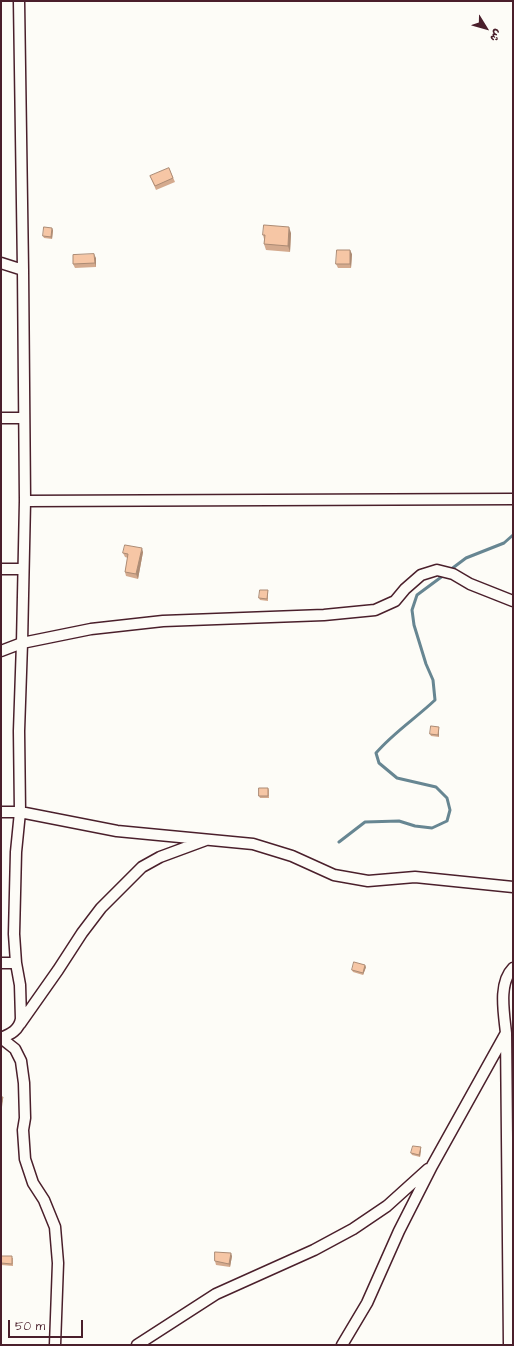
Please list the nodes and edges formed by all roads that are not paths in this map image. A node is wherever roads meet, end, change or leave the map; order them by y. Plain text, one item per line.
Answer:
1 (19, 1) edge
2 (1, 263) edge
3 (23, 270) junction
4 (1, 418) edge
5 (24, 418) junction
6 (513, 499) edge
7 (25, 501) junction
8 (1, 569) edge
9 (22, 569) junction
10 (513, 601) edge
11 (22, 643) junction
12 (1, 651) edge
13 (1, 812) edge
14 (20, 812) junction
15 (208, 840) junction
16 (513, 887) edge
17 (1, 963) edge
18 (16, 963) junction
19 (513, 968) edge
20 (20, 1024) junction
21 (506, 1034) junction
22 (1, 1038) edge
23 (432, 1166) junction
24 (55, 1345) edge
25 (137, 1345) edge
26 (342, 1345) edge
27 (509, 1345) edge

1 - 3 street
2 - 3 street
3 - 5 street
4 - 5 street
5 - 7 street
6 - 7 street
7 - 9 street
8 - 9 street
9 - 11 street
10 - 11 street
11 - 12 street
11 - 14 street
13 - 14 street
14 - 15 street
14 - 18 street
15 - 16 street
15 - 20 street
17 - 18 street
18 - 20 street
19 - 21 street
20 - 22 street
21 - 23 street
21 - 27 street
22 - 24 street
23 - 25 street
23 - 26 street

